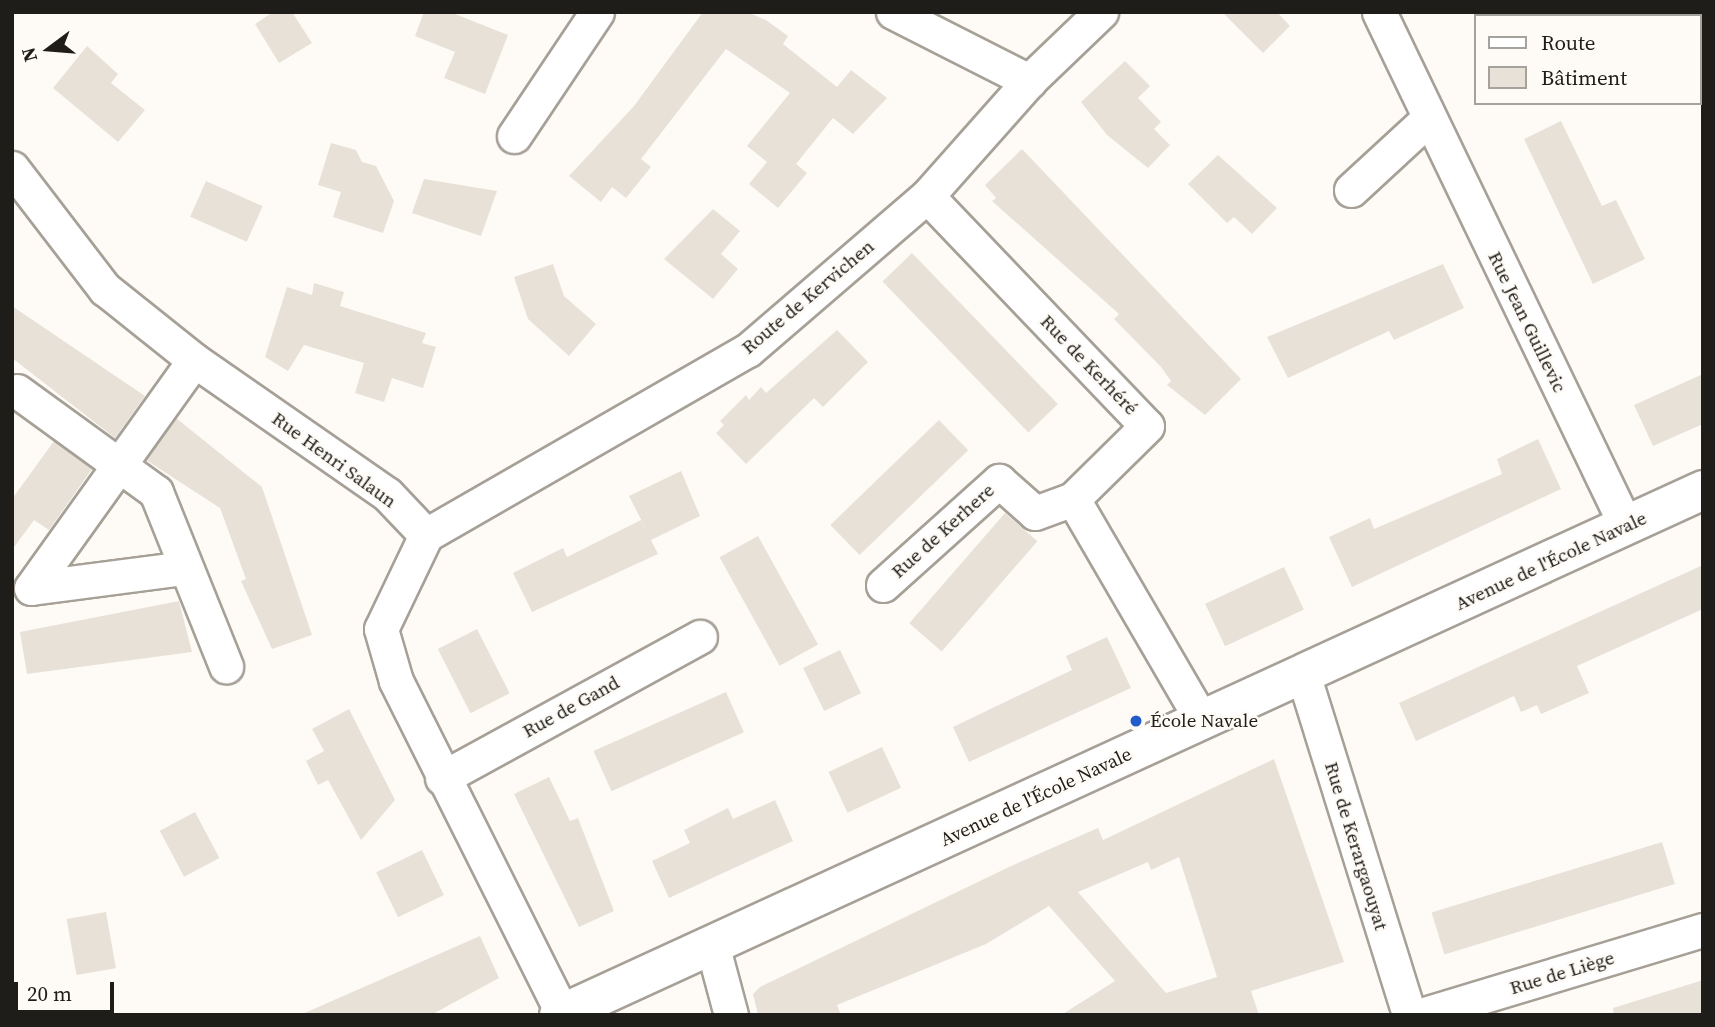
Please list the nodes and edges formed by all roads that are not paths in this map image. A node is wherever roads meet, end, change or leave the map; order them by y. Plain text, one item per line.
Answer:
1 (597, 12) edge
2 (893, 12) edge
3 (1101, 12) edge
4 (1379, 12) edge
5 (1029, 81) junction
6 (1429, 118) junction
7 (514, 136) dead end
8 (12, 167) edge
9 (1351, 190) dead end
10 (927, 196) junction
11 (194, 360) junction
12 (16, 391) dead end
13 (120, 469) junction
14 (1703, 490) edge
15 (1073, 499) junction
16 (1626, 526) junction
17 (426, 536) junction
18 (184, 568) junction
19 (883, 585) dead end
20 (700, 637) dead end
21 (226, 666) dead end
22 (1304, 677) junction
23 (1202, 721) junction
24 (442, 778) junction
25 (1703, 930) edge
26 (712, 944) junction
27 (560, 1014) edge
28 (731, 1015) edge
29 (1409, 1015) edge
30 (1421, 1015) edge

1 - 7 street
2 - 5 street
3 - 5 street, Route de Kervichen
4 - 6 street, Rue Jean Guillevic
5 - 10 street, Route de Kervichen
6 - 9 street
6 - 16 street, Rue Jean Guillevic
8 - 11 street, Rue Henri Salaun
10 - 15 street, Rue de Kerhéré
10 - 17 street, Route de Kervichen
11 - 13 street
11 - 17 street, Rue Henri Salaun
12 - 13 street
13 - 18 street
13 - 18 street
14 - 16 street, Avenue de l'École Navale
15 - 19 street, Rue de Kerhere
15 - 23 street
16 - 22 street, Avenue de l'École Navale
17 - 24 street
18 - 21 street
20 - 24 street, Rue de Gand
22 - 23 street, Avenue de l'École Navale
22 - 29 street, Rue de Kerargaouyat
23 - 26 street, Avenue de l'École Navale
24 - 27 street
25 - 30 street, Rue de Liège
26 - 27 street, Avenue de l'École Navale
26 - 28 street

